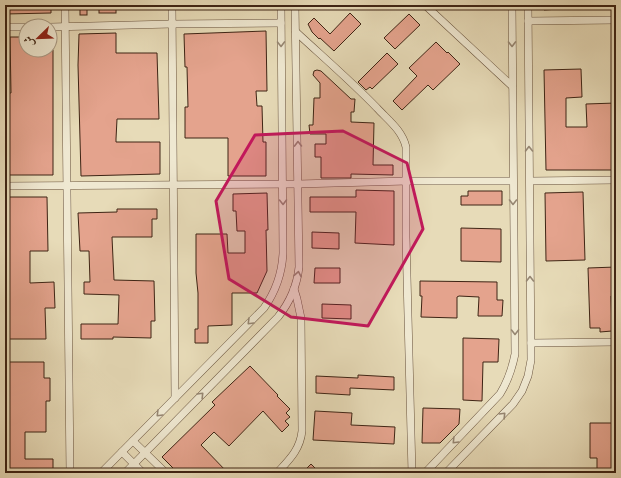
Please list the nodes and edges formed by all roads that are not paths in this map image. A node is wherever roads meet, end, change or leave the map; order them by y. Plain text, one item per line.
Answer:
1 (65, 5) edge
2 (172, 5) edge
3 (280, 5) edge
4 (295, 5) edge
5 (425, 5) edge
6 (512, 5) edge
7 (528, 5) edge
8 (616, 20) edge
9 (528, 21) junction
10 (281, 23) junction
11 (172, 24) junction
12 (5, 27) edge
13 (18, 27) edge
14 (58, 27) edge
15 (66, 27) junction
16 (296, 32) junction
17 (512, 86) junction
18 (616, 180) edge
19 (407, 181) junction
20 (530, 181) junction
21 (513, 182) junction
22 (282, 184) junction
23 (298, 184) junction
24 (174, 185) junction
25 (5, 186) edge
26 (67, 186) junction
27 (294, 289) junction
28 (616, 342) edge
29 (531, 343) junction
30 (175, 398) junction
31 (133, 441) junction
32 (122, 452) junction
33 (145, 452) junction
34 (134, 464) junction
35 (70, 473) edge
36 (101, 473) edge
37 (125, 473) edge
38 (143, 473) edge
39 (166, 473) edge
40 (277, 473) edge
41 (412, 473) edge
42 (425, 473) edge
43 (446, 473) edge

1 - 15 street
2 - 11 street
3 - 10 street
4 - 16 street
5 - 17 street
6 -> 17 street
7 - 9 street
8 - 9 street
20 -> 9 street
10 - 11 street
10 -> 22 street
11 - 15 street
11 - 24 street
12 - 13 street
14 - 15 street
15 - 26 street
16 - 19 street
23 -> 16 street
17 - 21 street
18 - 20 street
19 - 21 street
19 - 23 street
19 - 41 street
29 -> 20 street
21 -> 42 street
22 - 23 street
22 - 24 street
22 -> 30 street
27 -> 23 street
24 - 26 street
24 - 30 street
25 - 26 street
26 - 35 street
33 -> 27 street
27 - 40 street
28 - 29 street
43 -> 29 street
30 -> 31 street
31 - 32 street
31 - 33 street
32 - 34 street
32 - 36 street
33 - 34 street
33 - 39 street
34 - 37 street
34 - 38 street

